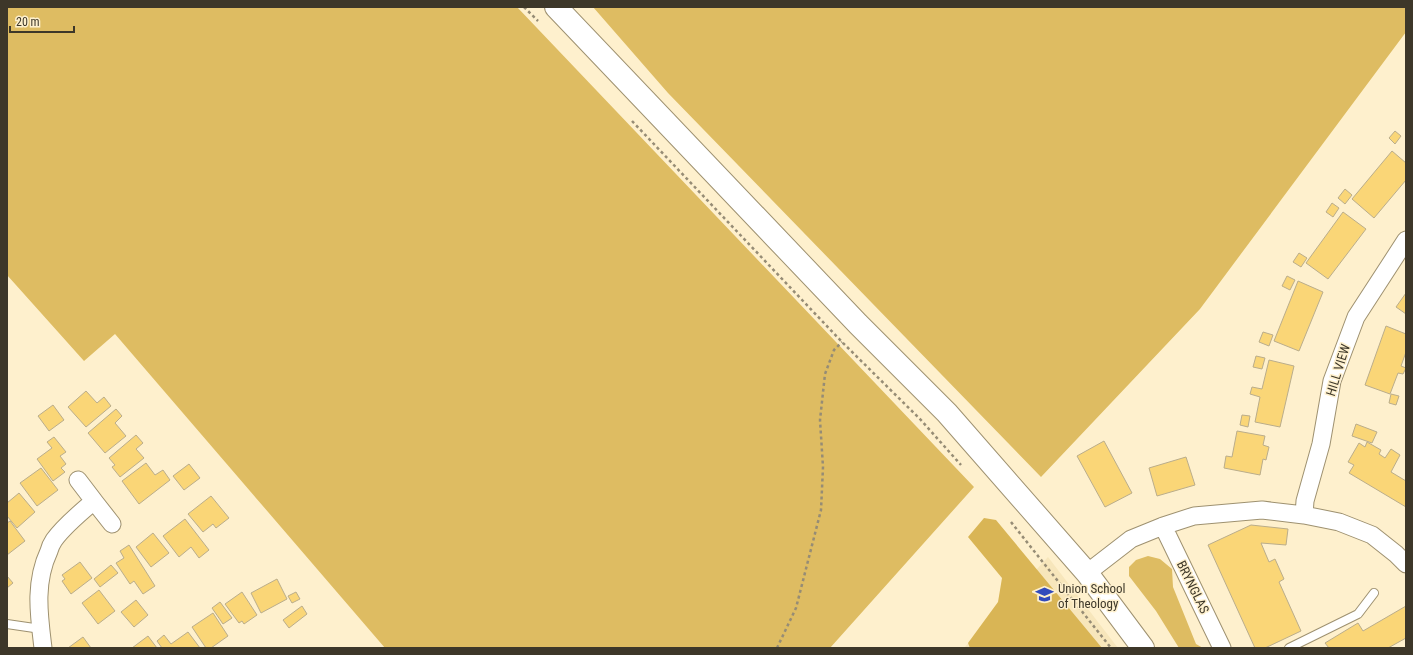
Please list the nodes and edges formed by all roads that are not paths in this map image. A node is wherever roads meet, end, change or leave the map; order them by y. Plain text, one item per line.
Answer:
1 (556, 7) edge
2 (1406, 240) edge
3 (78, 480) dead end
4 (94, 501) junction
5 (1304, 514) junction
6 (112, 524) dead end
7 (1164, 526) junction
8 (1406, 564) edge
9 (1087, 573) junction
10 (1374, 593) dead end
11 (7, 624) edge
12 (41, 629) junction
13 (43, 648) edge
14 (1143, 648) edge
15 (1222, 648) edge
16 (1289, 648) edge

1 - 9 main road
2 - 5 street, HILL VIEW
3 - 4 street
4 - 6 street
4 - 12 street
5 - 7 street
5 - 8 street
7 - 9 street
7 - 15 street, BRYNGLAS
9 - 14 main road
10 - 16 lane
11 - 12 lane
12 - 13 street

